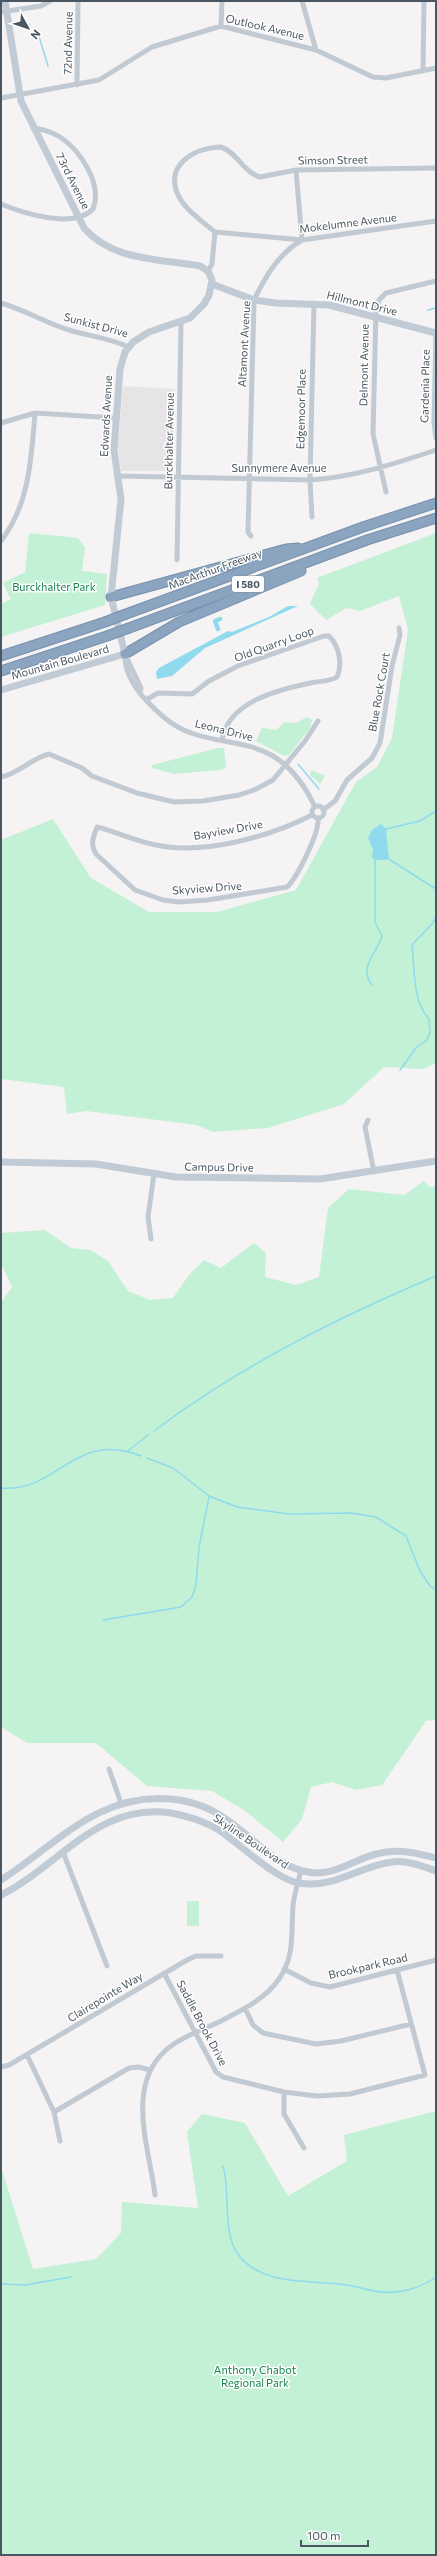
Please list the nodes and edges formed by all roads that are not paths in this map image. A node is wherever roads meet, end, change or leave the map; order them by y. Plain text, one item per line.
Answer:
1 (5, 1) edge
2 (50, 1) edge
3 (78, 1) edge
4 (222, 1) edge
5 (302, 1) edge
6 (424, 1) edge
7 (4, 12) edge
8 (221, 26) junction
9 (316, 50) junction
10 (436, 68) edge
11 (423, 70) junction
12 (77, 86) junction
13 (19, 95) junction
14 (1, 98) edge
15 (33, 128) junction
16 (436, 168) edge
17 (296, 170) junction
18 (1, 204) edge
19 (80, 219) junction
20 (436, 221) edge
21 (214, 232) junction
22 (302, 240) junction
23 (208, 271) junction
24 (436, 281) edge
25 (212, 284) junction
26 (254, 300) junction
27 (314, 303) junction
28 (1, 304) edge
29 (374, 318) junction
30 (181, 322) junction
31 (436, 333) edge
32 (128, 347) junction
33 (35, 413) junction
34 (116, 418) junction
35 (1, 423) edge
36 (436, 438) edge
37 (436, 450) edge
38 (380, 468) junction
39 (119, 476) junction
40 (178, 477) junction
41 (250, 478) junction
42 (310, 480) junction
43 (386, 492) dead end
44 (436, 498) edge
45 (436, 503) edge
46 (393, 516) junction
47 (312, 517) dead end
48 (436, 518) edge
49 (251, 536) dead end
50 (367, 540) junction
51 (1, 541) edge
52 (307, 548) junction
53 (177, 560) dead end
54 (111, 597) junction
55 (399, 628) dead end
56 (125, 654) junction
57 (1, 656) edge
58 (1, 671) edge
59 (1, 690) edge
60 (146, 700) junction
61 (318, 720) dead end
62 (222, 740) junction
63 (286, 765) junction
64 (1, 777) edge
65 (315, 807) junction
66 (323, 810) junction
67 (312, 815) junction
68 (318, 818) junction
69 (97, 827) joint
70 (368, 1120) dead end
71 (436, 1161) edge
72 (1, 1162) edge
73 (374, 1172) junction
74 (154, 1174) junction
75 (151, 1239) dead end
76 (109, 1768) dead end
77 (121, 1803) junction
78 (63, 1852) junction
79 (436, 1858) edge
80 (1, 1871) edge
81 (301, 1871) junction
82 (436, 1871) edge
83 (3, 1879) edge
84 (298, 1883) junction
85 (1, 1894) edge
86 (221, 1956) dead end
87 (436, 1960) edge
88 (107, 1966) dead end
89 (284, 1970) junction
90 (397, 1970) junction
91 (164, 1973) junction
92 (245, 2008) junction
93 (411, 2024) junction
94 (196, 2034) junction
95 (27, 2054) junction
96 (1, 2067) edge
97 (150, 2070) junction
98 (284, 2092) junction
99 (54, 2112) junction
100 (60, 2141) dead end
101 (304, 2148) dead end
102 (155, 2195) dead end

1 - 7 main road, 73rd Avenue
2 - 7 street
3 - 12 street, 72nd Avenue
4 - 8 street
5 - 9 street
6 - 11 street
7 - 13 main road, 73rd Avenue
8 - 9 street, Outlook Avenue
8 - 12 street, Outlook Avenue
9 - 11 street, Outlook Avenue
10 - 11 street, Outlook Avenue
12 - 13 street, Outlook Avenue
13 - 14 street, Outlook Avenue
13 - 15 main road, 73rd Avenue
15 - 19 main road, 73rd Avenue
15 - 19 street
16 - 17 street, Simson Street
17 - 21 street, Simson Street
17 - 22 street
18 - 19 street
19 - 23 main road, 73rd Avenue
20 - 22 street, Mokelumne Avenue
21 - 22 street, Mokelumne Avenue
21 - 23 street
22 - 26 street, Altamont Avenue
23 - 25 main road
24 - 29 street, Delmont Avenue
25 - 26 main road, Hillmont Drive
25 - 30 main road, Sunkist Drive
26 - 27 main road, Hillmont Drive
26 - 41 street, Altamont Avenue
27 - 29 main road, Hillmont Drive
27 - 42 street, Edgemoor Place
28 - 32 street, Sunkist Drive
29 - 31 main road, Hillmont Drive
29 - 38 street, Delmont Avenue
30 - 32 main road, Sunkist Drive
30 - 40 street, Burckhalter Avenue
31 - 36 street, Gardenia Place
32 - 34 main road, Edwards Avenue
33 - 34 street
33 - 35 street
33 - 51 street
34 - 39 main road, Edwards Avenue
37 - 38 street, Sunnymere Avenue
38 - 42 street, Sunnymere Avenue
38 - 43 street, Delmont Avenue
39 - 40 street, Sunnymere Avenue
39 - 54 main road, Edwards Avenue
40 - 41 street, Sunnymere Avenue
40 - 53 street, Burckhalter Avenue
41 - 42 street, Sunnymere Avenue
41 - 49 street, Altamont Avenue
42 - 47 street, Edgemoor Place
44 - 46 highway
45 - 46 highway, MacArthur Freeway / I 580
46 - 52 highway, MacArthur Freeway / I 580
48 - 50 highway, I 580
50 - 56 highway
50 - 58 highway, I 580, bridge
52 - 54 highway
52 - 57 highway, MacArthur Freeway / I 580, bridge
54 - 56 main road, Edwards Avenue
55 - 66 street, Blue Rock Court
56 - 59 main road, Mountain Boulevard
56 - 60 street, Leona Drive
60 - 62 street, Leona Drive
60 - 62 street, Old Quarry Loop
61 - 63 street
62 - 63 street, Leona Drive
63 - 64 street
63 - 65 street, Leona Drive
65 - 66 street
65 - 67 street
66 - 68 street
67 - 68 street
67 - 69 street, Bayview Drive
68 - 69 street, Skyview Drive
70 - 73 street
71 - 73 main road, Campus Drive
72 - 74 main road, Campus Drive
73 - 74 main road, Campus Drive
74 - 75 street
76 - 77 street
77 - 81 main road, Skyline Boulevard
77 - 83 main road, Skyline Boulevard
78 - 84 main road, Skyline Boulevard
78 - 85 main road, Skyline Boulevard
78 - 88 street
79 - 81 main road, Skyline Boulevard
80 - 83 street
81 - 84 street
82 - 84 main road, Skyline Boulevard
84 - 89 street
86 - 91 street, Clairepointe Way
87 - 90 street, Brookpark Road
89 - 90 street, Brookpark Road
89 - 92 street
90 - 93 street, Saddle Brook Drive
91 - 94 street, Saddle Brook Drive
91 - 95 street, Clairepointe Way
92 - 93 street
92 - 94 street
93 - 98 street, Saddle Brook Drive
94 - 97 street
94 - 98 street, Saddle Brook Drive
95 - 96 street, Clairepointe Way
95 - 99 street
97 - 99 street
97 - 102 street
98 - 101 street
99 - 100 street

